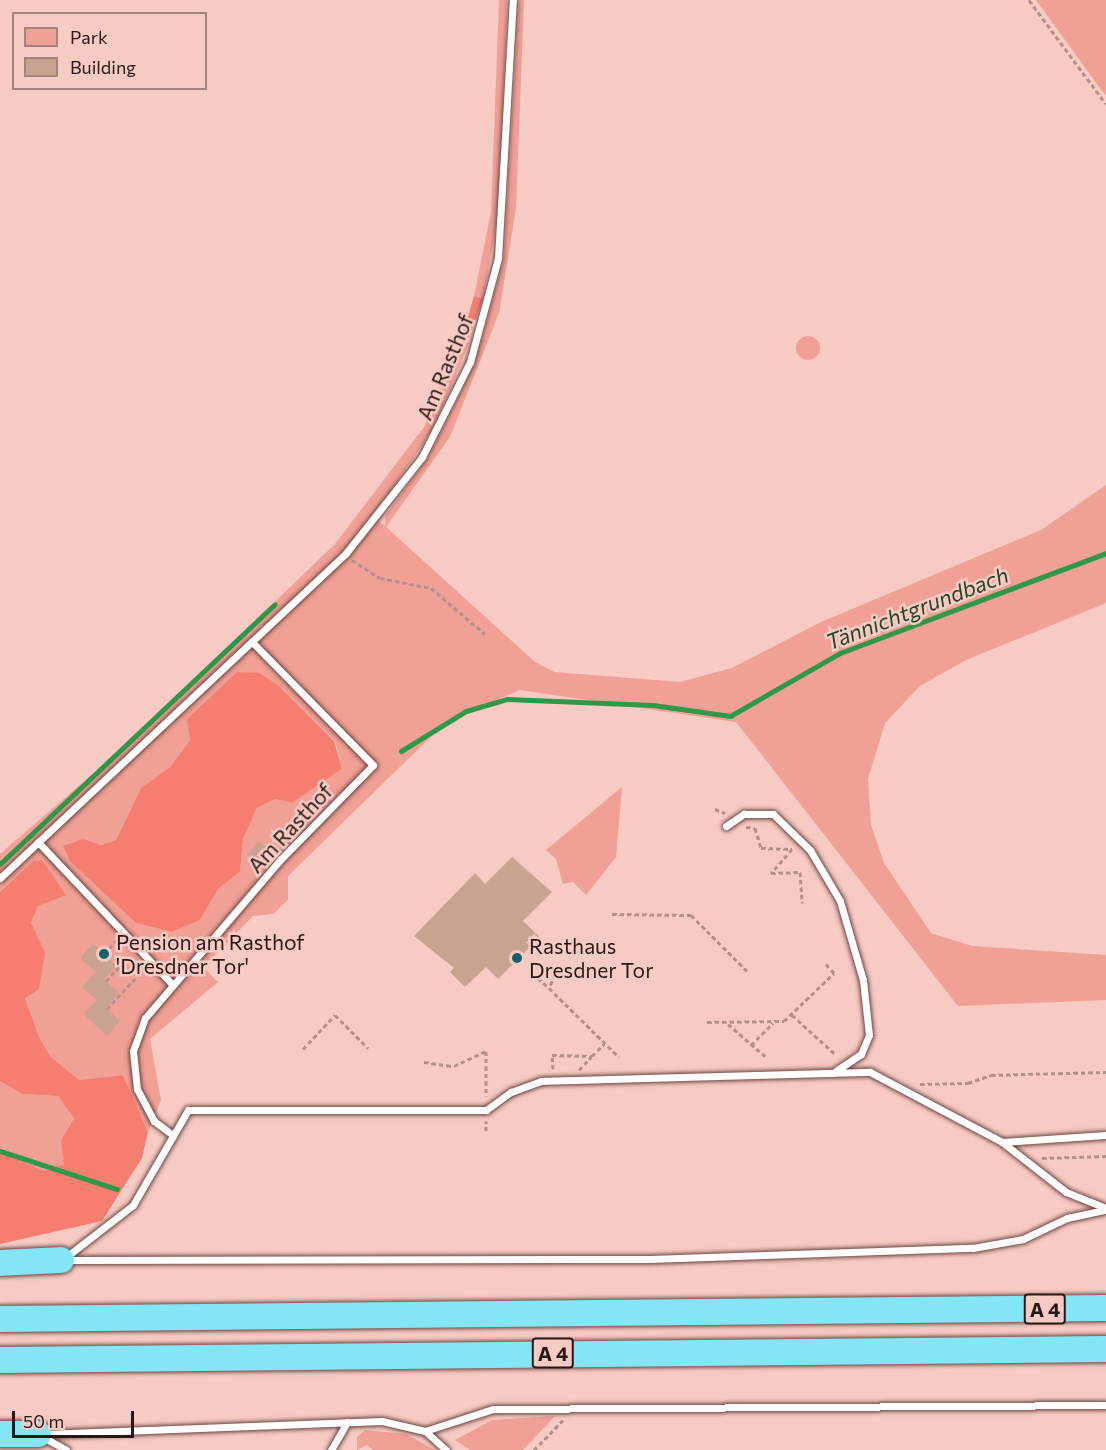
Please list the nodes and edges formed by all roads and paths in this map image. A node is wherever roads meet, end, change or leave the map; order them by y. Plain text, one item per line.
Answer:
1 (513, 0) edge
2 (1029, 0) edge
3 (1106, 104) edge
4 (346, 553) junction
5 (486, 634) dead end
6 (252, 642) junction
7 (715, 809) dead end
8 (726, 826) junction
9 (39, 842) junction
10 (0, 878) edge
11 (802, 903) dead end
12 (612, 914) dead end
13 (116, 941) dead end
14 (104, 954) dead end
15 (129, 956) dead end
16 (826, 964) dead end
17 (558, 967) dead end
18 (142, 971) dead end
19 (749, 972) dead end
20 (532, 973) dead end
21 (106, 981) dead end
22 (172, 984) junction
23 (549, 988) junction
24 (107, 1009) dead end
25 (792, 1015) junction
26 (707, 1022) dead end
27 (727, 1023) junction
28 (773, 1023) junction
29 (604, 1044) junction
30 (751, 1045) junction
31 (368, 1048) dead end
32 (303, 1049) dead end
33 (835, 1054) dead end
34 (592, 1056) junction
35 (765, 1056) dead end
36 (619, 1057) dead end
37 (424, 1062) dead end
38 (553, 1071) dead end
39 (578, 1071) dead end
40 (834, 1072) junction
41 (1106, 1072) edge
42 (912, 1080) dead end
43 (486, 1110) junction
44 (486, 1131) dead end
45 (170, 1133) junction
46 (1106, 1135) edge
47 (1002, 1142) junction
48 (1106, 1156) edge
49 (1028, 1158) junction
50 (1106, 1209) edge
51 (61, 1260) junction
52 (0, 1263) edge
53 (1106, 1308) edge
54 (0, 1319) edge
55 (1106, 1349) edge
56 (0, 1360) edge
57 (1106, 1405) edge
58 (576, 1408) junction
59 (347, 1422) junction
60 (425, 1431) junction
61 (0, 1434) edge
62 (38, 1434) junction
63 (66, 1450) edge
64 (331, 1450) edge
65 (446, 1450) edge
66 (534, 1450) edge

1 - 4 lane, Am Rasthof
2 - 3 path
4 - 5 path
4 - 6 lane, Am Rasthof
6 - 9 lane, Am Rasthof
6 - 22 lane, Am Rasthof
7 - 8 path
8 - 11 path
8 - 40 lane
9 - 10 lane, Am Rasthof
9 - 22 lane
12 - 19 path
13 - 14 path
15 - 21 path
16 - 25 path
17 - 23 path
18 - 24 path
20 - 23 path
22 - 45 lane
23 - 29 path
25 - 28 path
25 - 33 path
26 - 27 path
27 - 28 path
27 - 30 path
28 - 30 path
29 - 34 path
29 - 36 path
30 - 35 path
31 - 32 path
34 - 38 path
34 - 39 path
37 - 43 path
40 - 43 lane
40 - 47 lane
41 - 42 path
43 - 44 path
43 - 45 lane
45 - 51 lane
46 - 47 lane
47 - 49 lane
48 - 49 path
49 - 50 lane
50 - 51 lane
51 - 52 highway
53 - 54 highway, A 4
55 - 56 highway, A 4
57 - 58 lane
58 - 60 lane
58 - 66 path
59 - 60 lane
59 - 62 lane
59 - 64 lane
60 - 65 lane
61 - 62 highway
62 - 63 lane

